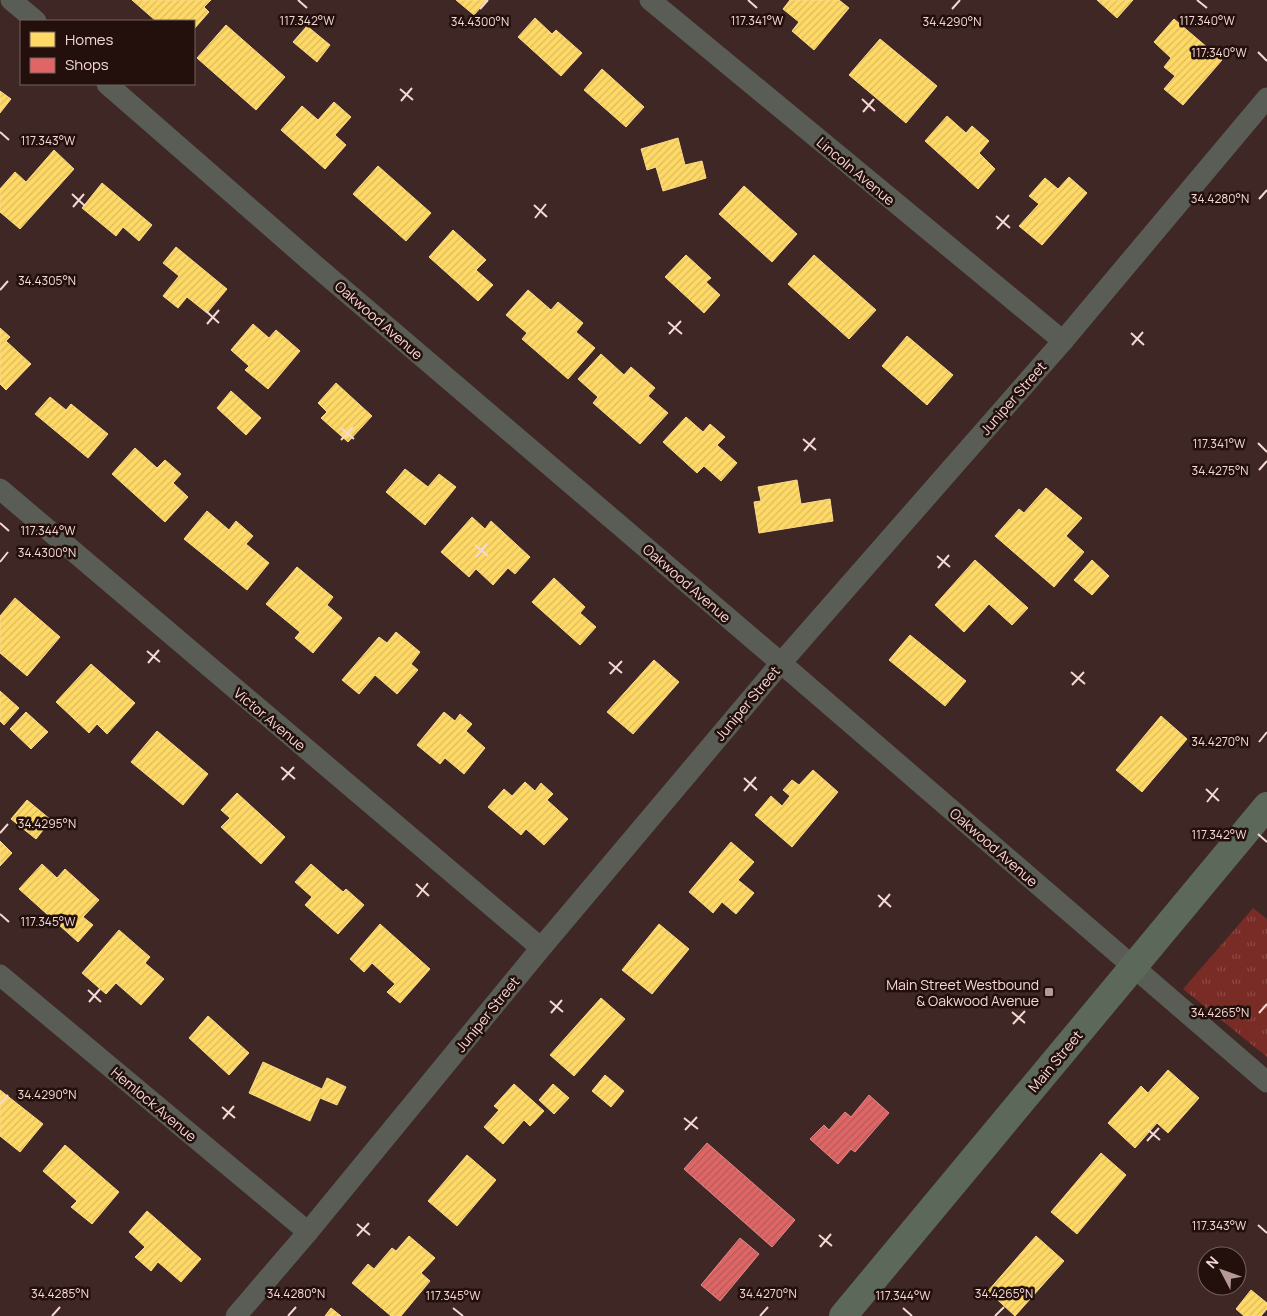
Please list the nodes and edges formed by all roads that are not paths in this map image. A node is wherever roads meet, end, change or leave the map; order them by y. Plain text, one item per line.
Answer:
1 (12, 0) edge
2 (650, 0) edge
3 (35, 20) edge
4 (108, 85) edge
5 (1267, 98) edge
6 (1063, 341) junction
7 (0, 489) edge
8 (781, 663) junction
9 (1267, 806) edge
10 (540, 948) junction
11 (1133, 968) junction
12 (0, 975) edge
13 (1267, 1082) edge
14 (308, 1232) junction
15 (236, 1316) edge
16 (843, 1316) edge

1 - 3 street
2 - 6 street, Lincoln Avenue
4 - 8 street, Oakwood Avenue
5 - 6 street, Juniper Street
6 - 8 street, Juniper Street
7 - 10 street, Victor Avenue
8 - 10 street, Juniper Street
8 - 11 street, Oakwood Avenue
9 - 11 main road, Main Street
10 - 14 street, Juniper Street
11 - 13 street, Oakwood Avenue
11 - 16 main road, Main Street
12 - 14 street, Hemlock Avenue
14 - 15 street, Juniper Street

